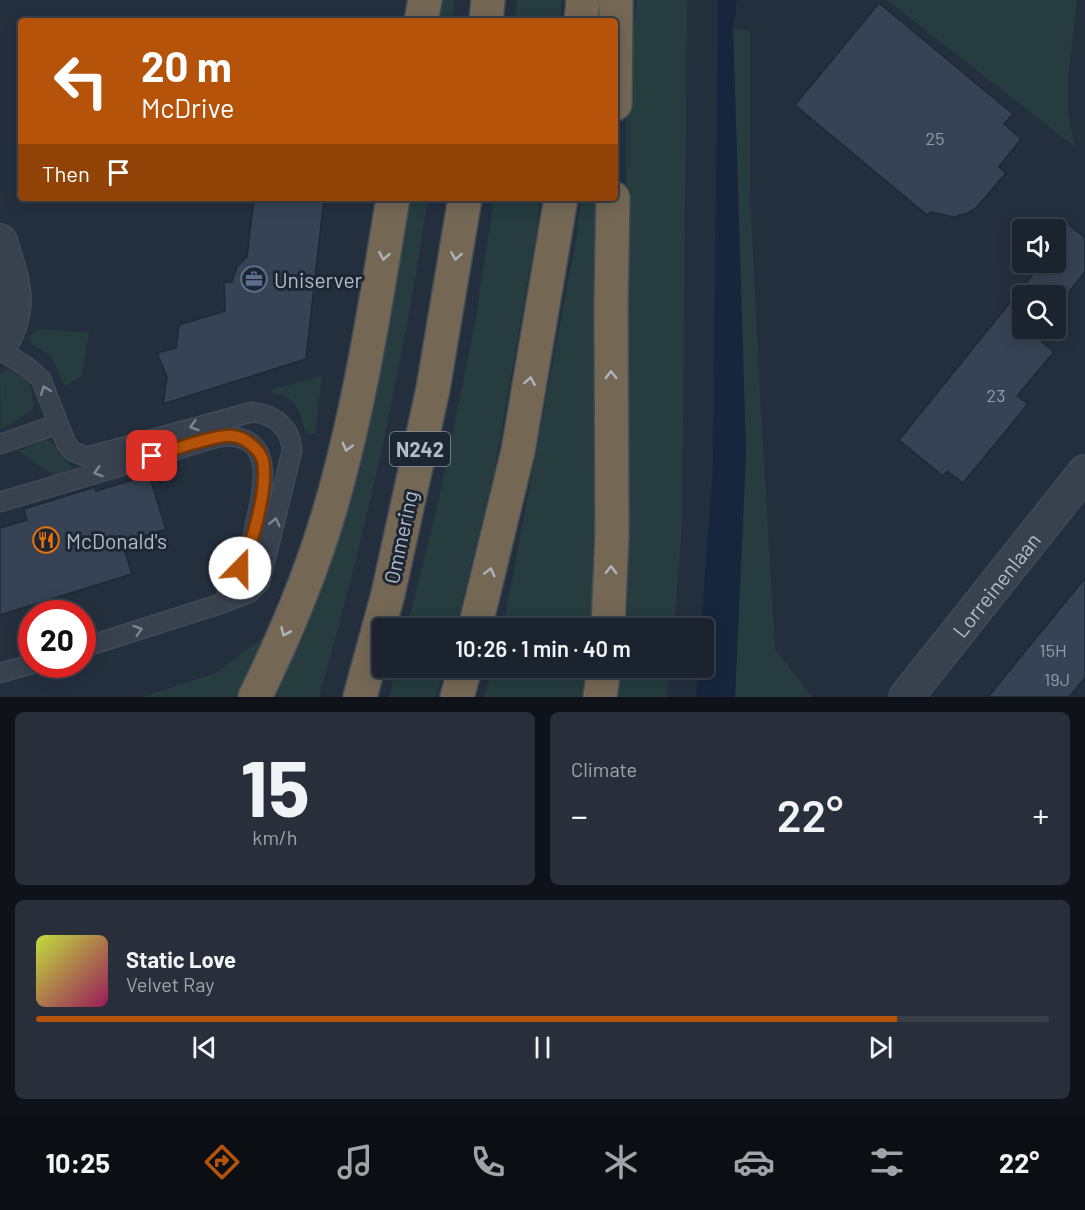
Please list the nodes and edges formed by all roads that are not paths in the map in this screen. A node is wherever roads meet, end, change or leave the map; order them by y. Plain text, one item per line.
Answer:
1 (425, 0) edge
2 (488, 0) edge
3 (583, 0) edge
4 (616, 0) edge
5 (422, 18) edge
6 (486, 18) edge
7 (581, 18) edge
8 (616, 18) edge
9 (392, 201) edge
10 (465, 201) edge
11 (560, 201) edge
12 (613, 201) edge
13 (0, 241) edge
14 (0, 344) edge
15 (0, 350) edge
16 (58, 423) junction
17 (0, 444) edge
18 (1085, 472) edge
19 (0, 502) edge
20 (223, 603) junction
21 (477, 618) edge
22 (608, 618) edge
23 (96, 644) edge
24 (18, 668) edge
25 (0, 673) edge
26 (463, 678) edge
27 (603, 678) edge
28 (255, 697) edge
29 (360, 697) edge
30 (458, 697) edge
31 (600, 697) edge
32 (906, 697) edge

1 - 5 highway
2 - 6 highway
3 - 7 highway
4 - 8 highway
9 -> 28 highway
10 -> 29 highway, Ommering / N242
21 -> 11 highway
22 -> 12 highway
13 - 14 street
16 -> 15 lane
16 - 17 lane
20 -> 16 lane
18 - 32 street, Lorreinenlaan
20 -> 19 lane
23 -> 20 lane
24 - 25 lane
26 - 30 highway
27 - 31 highway

